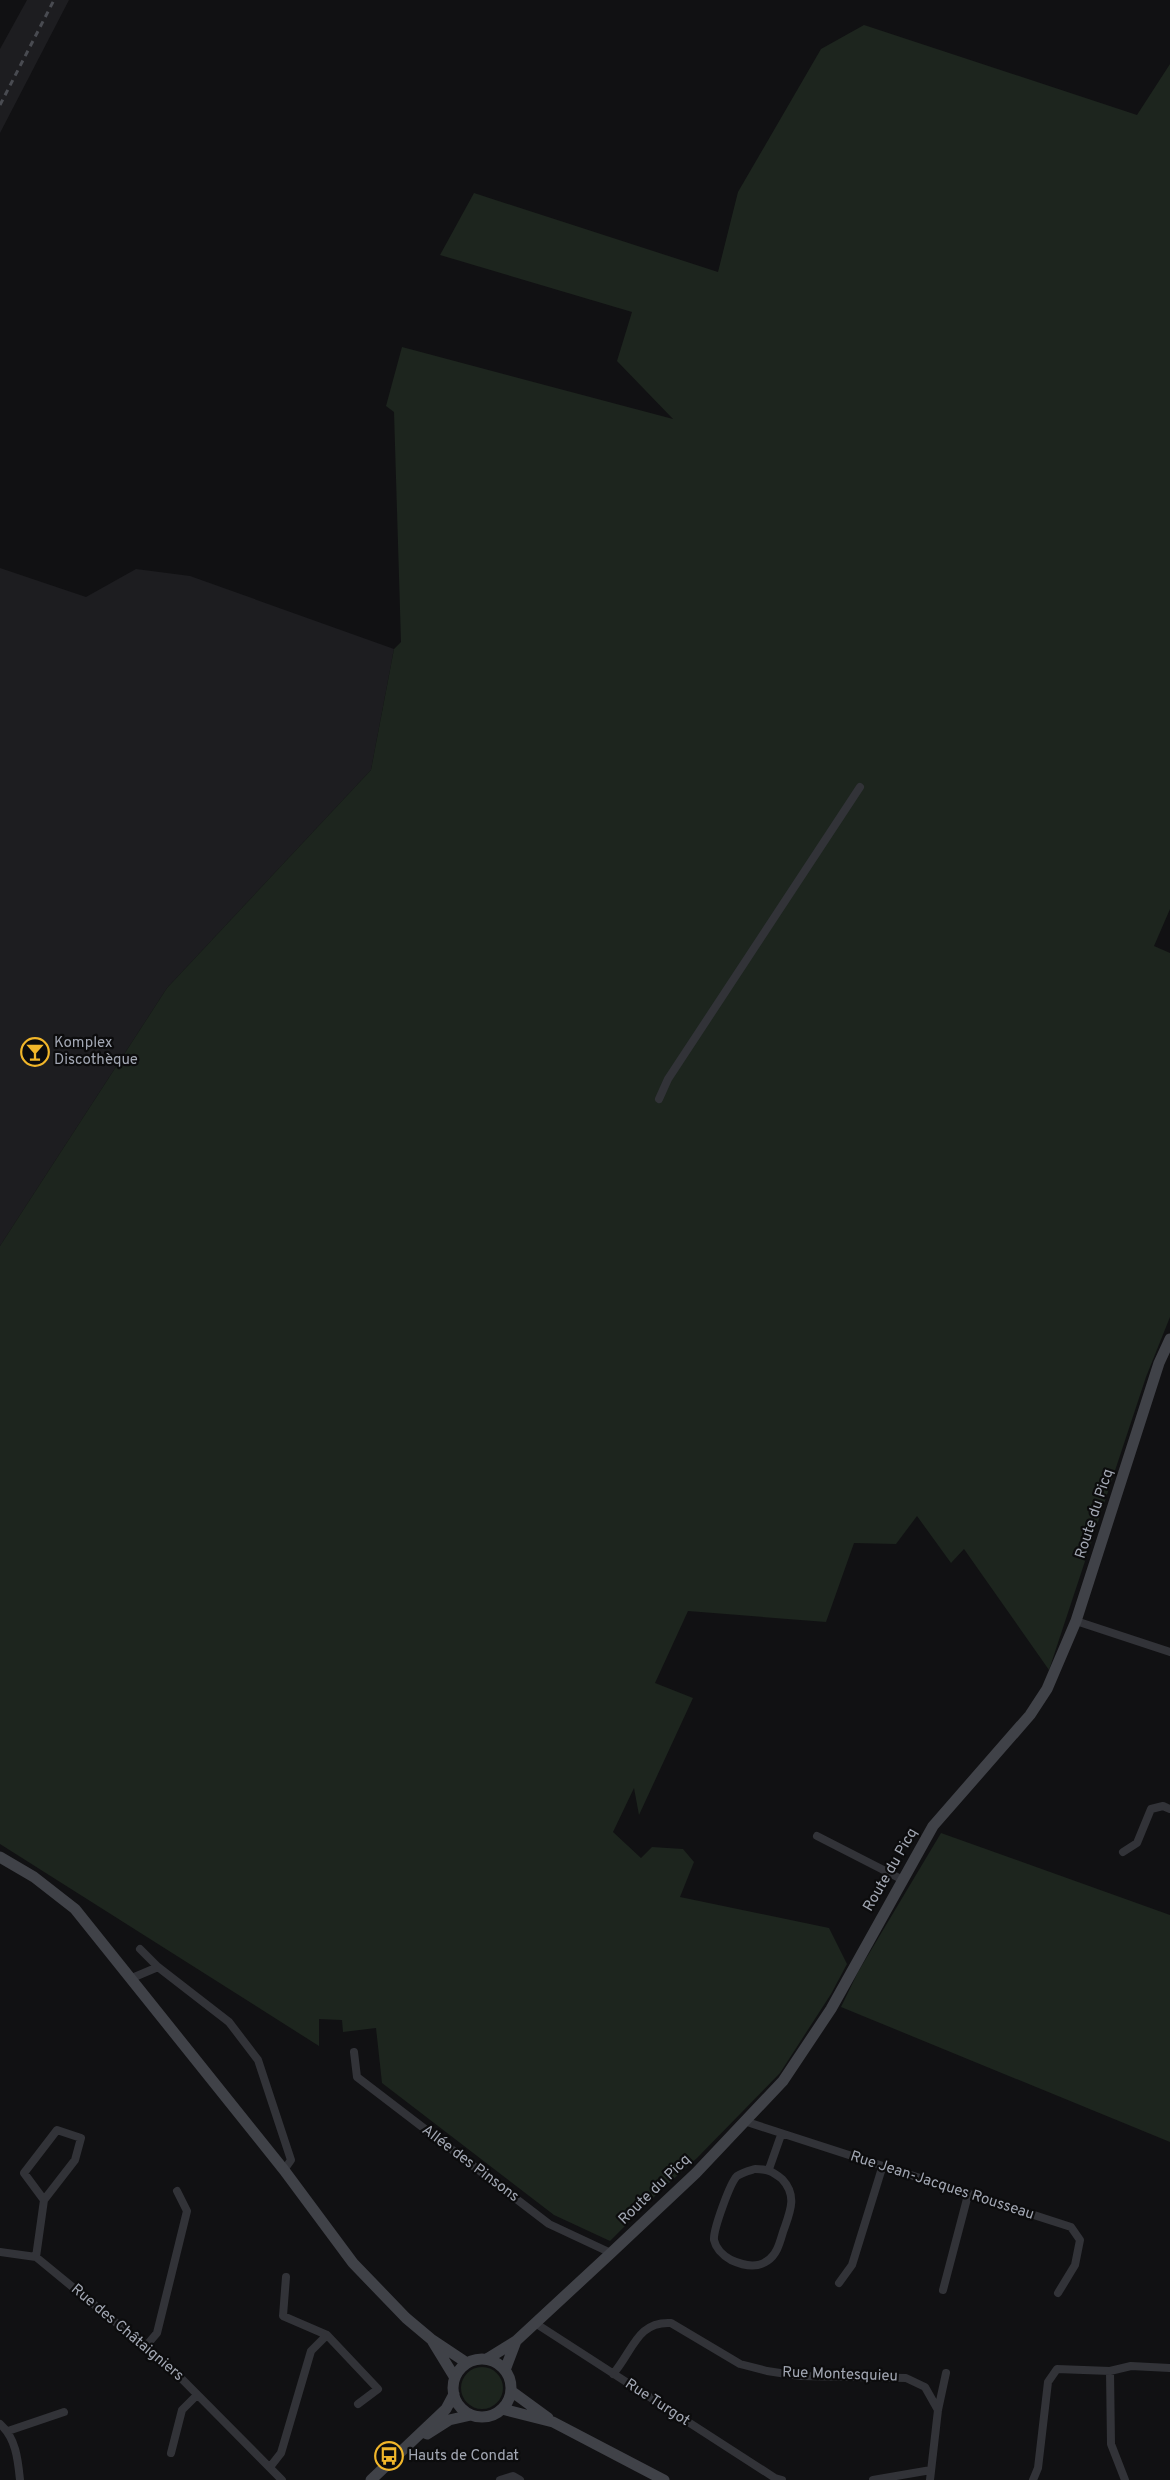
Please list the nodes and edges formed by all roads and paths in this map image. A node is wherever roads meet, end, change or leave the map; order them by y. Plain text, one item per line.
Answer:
1 (860, 787) dead end
2 (659, 1099) dead end
3 (1170, 1339) edge
4 (1076, 1621) junction
5 (1170, 1652) edge
6 (1170, 1808) edge
7 (817, 1836) dead end
8 (1123, 1852) dead end
9 (0, 1857) edge
10 (904, 1880) junction
11 (140, 1949) dead end
12 (158, 1966) junction
13 (132, 1978) junction
14 (354, 2052) dead end
15 (744, 2121) junction
16 (781, 2135) junction
17 (882, 2168) junction
18 (769, 2169) junction
19 (284, 2170) junction
20 (176, 2191) dead end
21 (968, 2195) junction
22 (44, 2200) junction
23 (0, 2252) edge
24 (611, 2253) junction
25 (36, 2257) junction
26 (286, 2277) dead end
27 (839, 2283) dead end
28 (943, 2290) dead end
29 (1058, 2292) dead end
30 (535, 2323) junction
31 (327, 2335) junction
32 (431, 2338) junction
33 (516, 2341) junction
34 (146, 2346) junction
35 (487, 2359) junction
36 (467, 2363) junction
37 (1170, 2368) edge
38 (505, 2370) junction
39 (946, 2372) dead end
40 (1110, 2372) junction
41 (613, 2374) junction
42 (455, 2378) junction
43 (511, 2391) junction
44 (454, 2394) junction
45 (197, 2395) junction
46 (358, 2404) dead end
47 (502, 2409) junction
48 (938, 2410) junction
49 (64, 2412) dead end
50 (471, 2415) junction
51 (553, 2422) junction
52 (0, 2424) edge
53 (8, 2431) junction
54 (171, 2452) dead end
55 (270, 2467) junction
56 (931, 2470) junction
57 (20, 2480) edge
58 (282, 2480) edge
59 (371, 2480) edge
60 (379, 2480) edge
61 (500, 2480) edge
62 (520, 2480) edge
63 (664, 2480) edge
64 (782, 2480) edge
65 (873, 2480) edge
66 (930, 2480) edge
67 (1033, 2480) edge
68 (1125, 2480) edge

1 - 2 street
3 - 4 main road, Route du Picq
4 - 5 street
4 - 10 main road, Route du Picq
6 - 8 street
7 - 10 street
9 - 13 main road
10 - 15 main road, Route du Picq
11 - 12 street
12 - 13 street
12 - 19 street
13 - 19 main road
14 - 24 street, Allée des Pinsons
15 - 16 street, Rue Jean-Jacques Rousseau
15 - 24 main road, Route du Picq
16 - 17 street, Rue Jean-Jacques Rousseau
16 - 18 street
17 - 21 street, Rue Jean-Jacques Rousseau
17 - 27 street
18 - 18 street
19 - 32 main road
20 - 34 street
21 - 28 street
21 - 29 street, Rue Jean-Jacques Rousseau
22 - 22 street
22 - 25 street
23 - 25 street
24 - 30 main road, Route du Picq
25 - 34 street, Rue des Châtaigniers
26 - 31 street
30 - 33 main road, Route du Picq
30 - 41 street, Rue Turgot
31 - 46 street
31 - 55 street
32 - 36 main road
32 - 42 main road
33 - 35 main road, Route du Picq
33 - 38 main road, Route du Picq
34 - 45 street, Rue des Châtaigniers
35 - 36 main road
35 - 38 main road
36 - 42 main road
37 - 40 street
38 - 43 main road
39 - 48 street
40 - 67 street
40 - 68 street
41 - 48 street, Rue Montesquieu
41 - 64 street, Rue Turgot
42 - 44 main road
43 - 47 main road
43 - 51 main road
44 - 50 main road
44 - 59 main road
45 - 54 street
45 - 55 street, Rue des Châtaigniers
47 - 50 main road
47 - 51 main road
48 - 56 street
49 - 53 street
50 - 60 main road
51 - 63 main road
52 - 53 street
53 - 57 street
55 - 58 street, Rue des Châtaigniers
56 - 65 street
56 - 66 street
61 - 62 street

